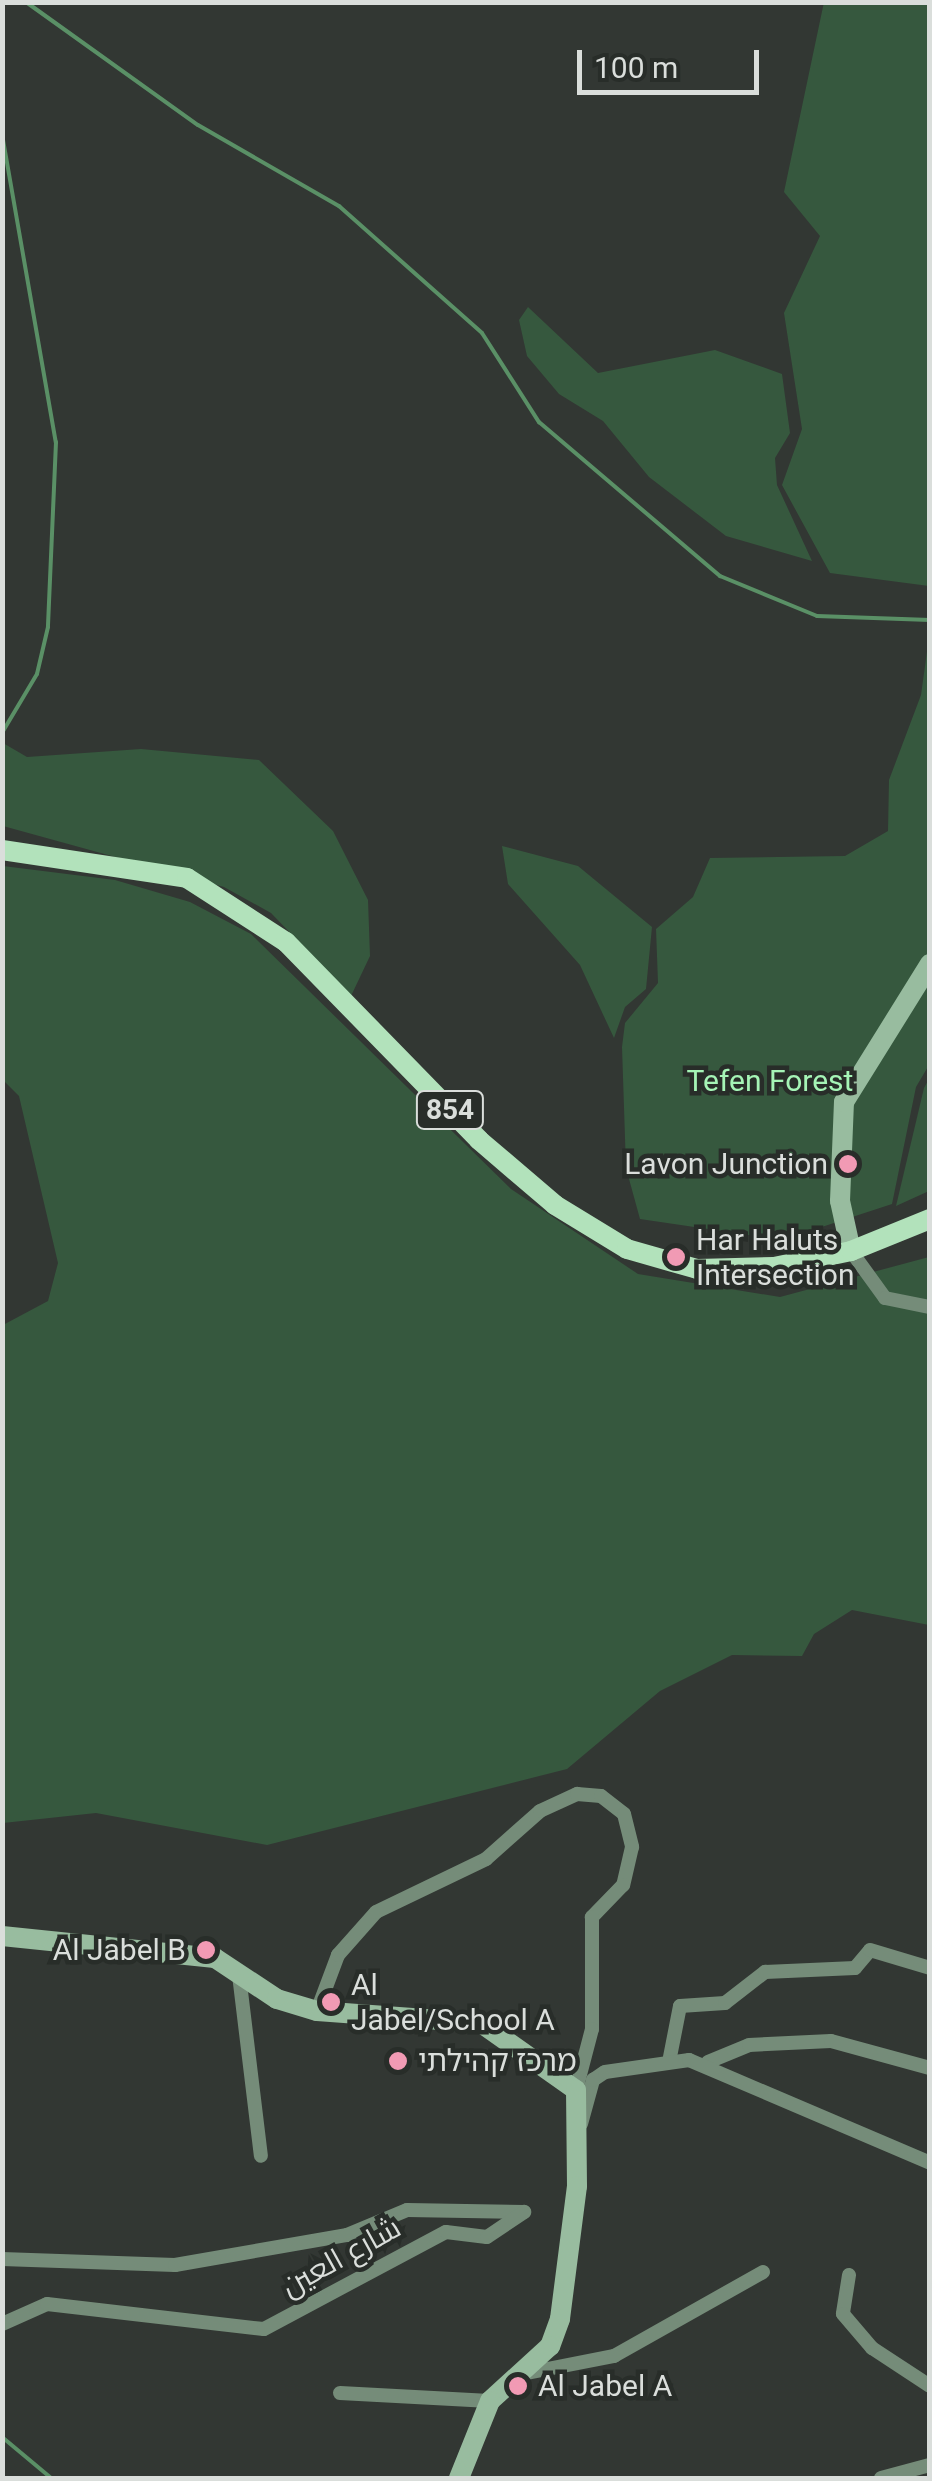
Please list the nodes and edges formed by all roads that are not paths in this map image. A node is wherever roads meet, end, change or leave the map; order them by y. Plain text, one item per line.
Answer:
1 (2, 850) edge
2 (930, 964) edge
3 (930, 1219) edge
4 (851, 1251) junction
5 (930, 1307) edge
6 (2, 1936) edge
7 (930, 1968) edge
8 (238, 1975) junction
9 (317, 2011) junction
10 (669, 2062) junction
11 (705, 2063) junction
12 (930, 2068) edge
13 (576, 2090) junction
14 (581, 2124) junction
15 (261, 2156) dead end
16 (930, 2163) edge
17 (2, 2258) edge
18 (763, 2272) dead end
19 (849, 2275) dead end
20 (2, 2324) edge
21 (527, 2373) junction
22 (930, 2386) edge
23 (340, 2393) dead end
24 (490, 2401) junction
25 (930, 2465) edge
26 (459, 2478) edge
27 (881, 2478) edge

1 - 4 main road, 854
2 - 4 street
3 - 4 main road, 854
4 - 5 street
6 - 8 street
7 - 10 street
8 - 9 street
8 - 15 street
9 - 13 street
9 - 13 street
10 - 11 street
10 - 14 street
11 - 12 street
11 - 16 street
13 - 14 street
14 - 21 street
17 - 20 street, شارع العين
18 - 21 street
19 - 22 street
21 - 24 street
23 - 24 street
24 - 26 street
25 - 27 street

